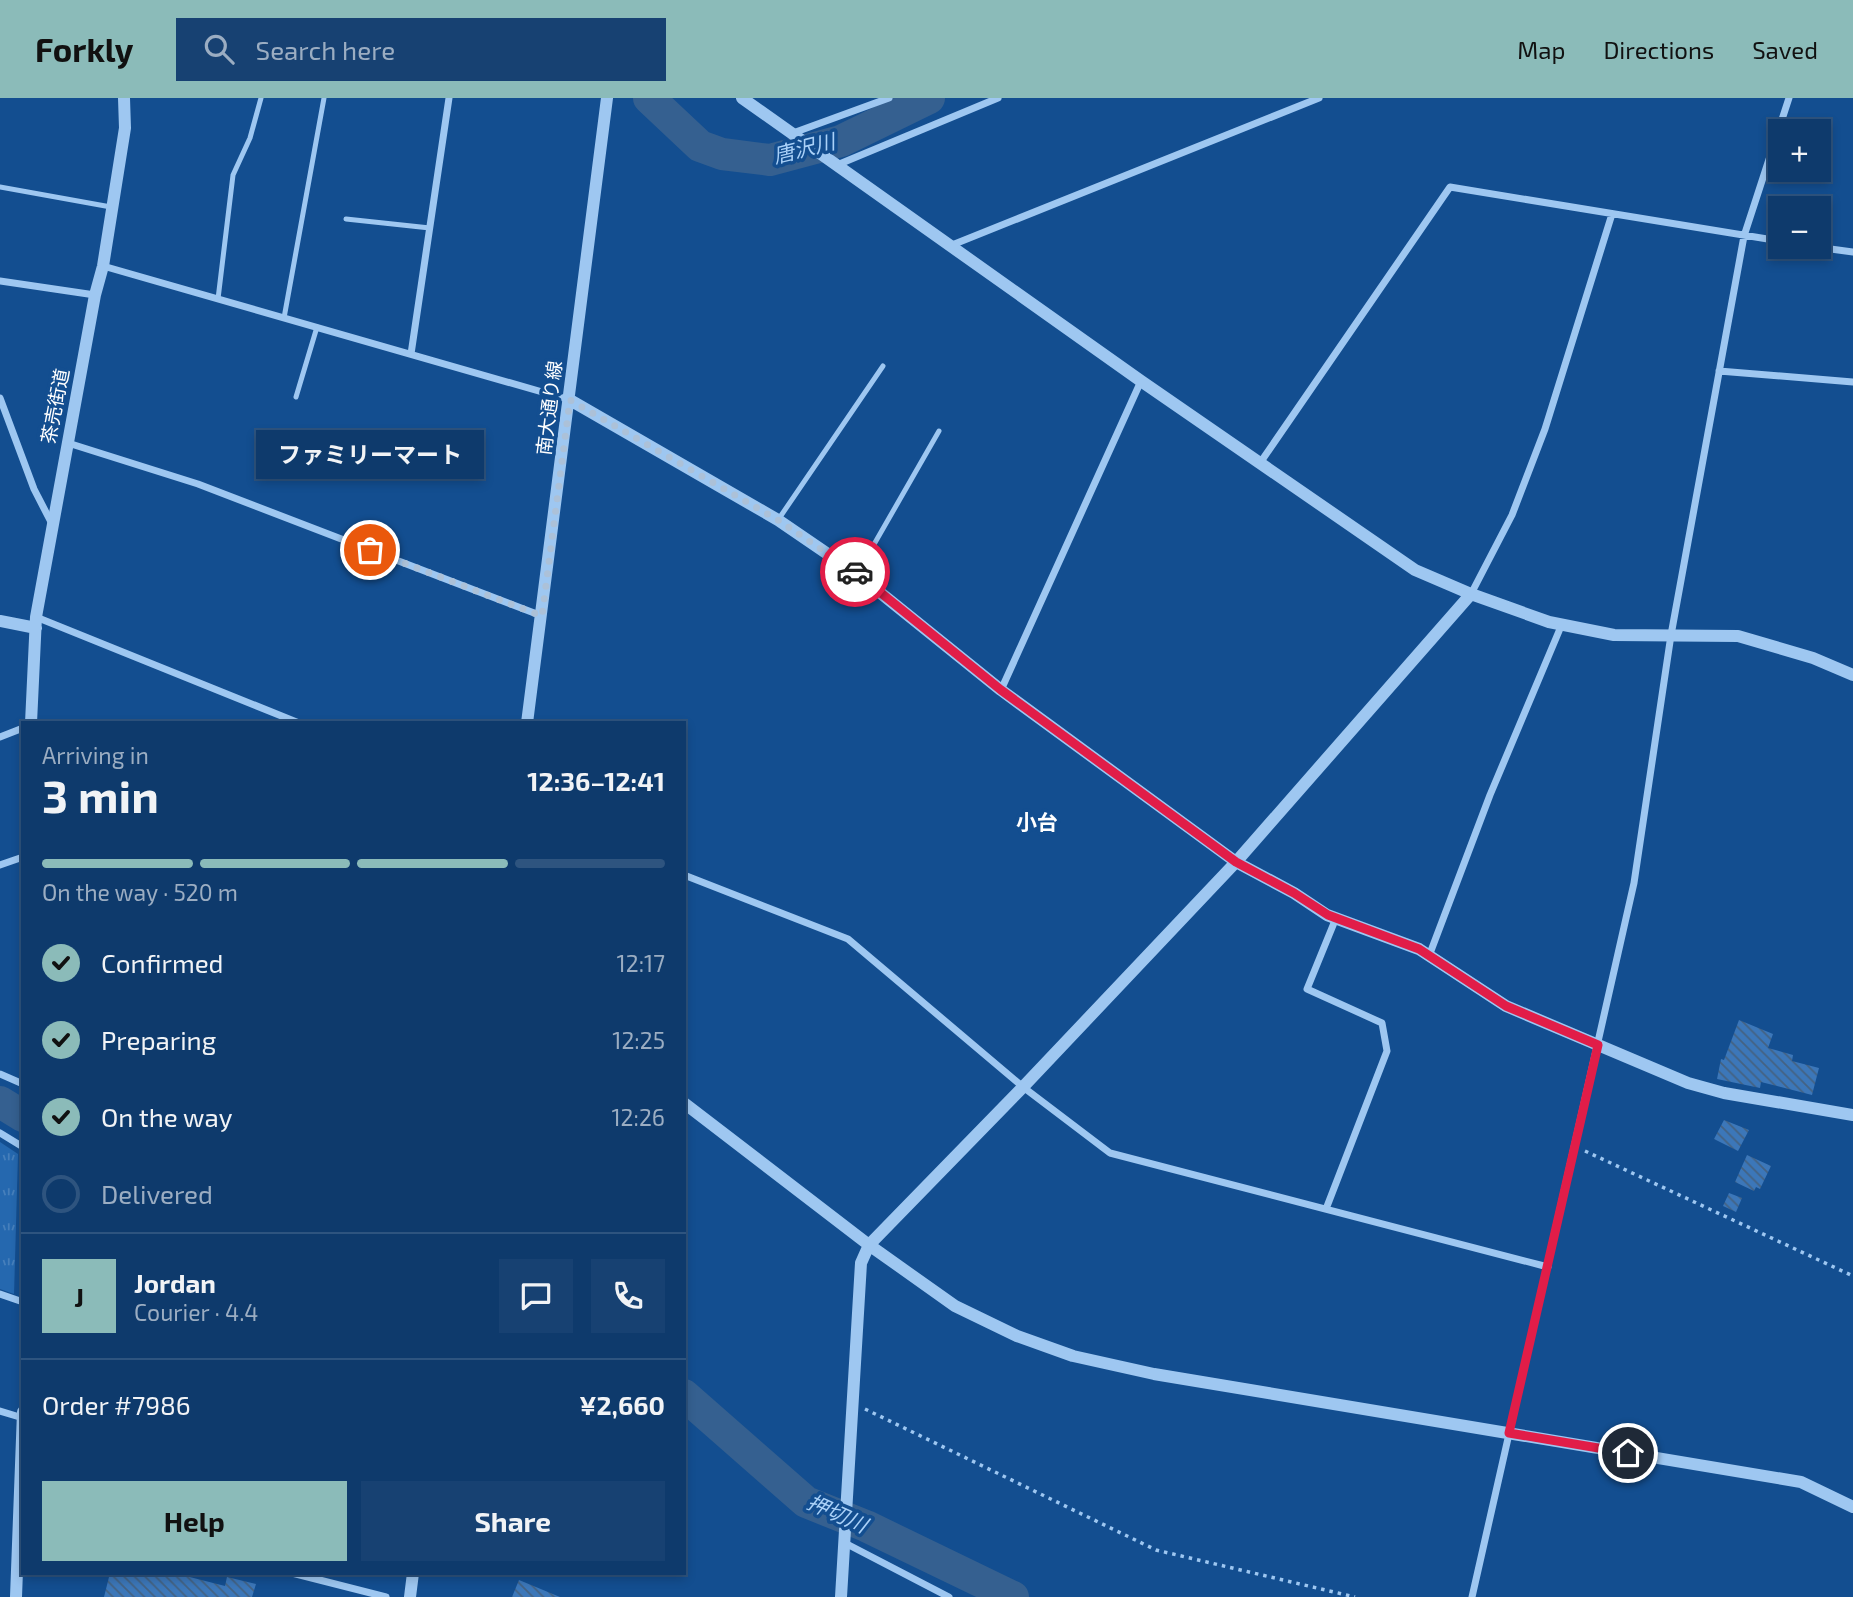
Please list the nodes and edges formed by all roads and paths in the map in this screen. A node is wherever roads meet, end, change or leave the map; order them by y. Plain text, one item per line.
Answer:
1 (124, 98) edge
2 (261, 98) edge
3 (324, 98) edge
4 (449, 98) edge
5 (607, 98) edge
6 (742, 98) edge
7 (889, 98) edge
8 (998, 98) edge
9 (1319, 98) edge
10 (1789, 98) edge
11 (759, 104) edge
12 (796, 134) junction
13 (832, 162) junction
14 (0, 187) edge
15 (113, 208) junction
16 (1612, 214) junction
17 (346, 219) dead end
18 (429, 228) junction
19 (1744, 236) junction
20 (1768, 239) edge
21 (952, 245) junction
22 (1831, 249) edge
23 (1853, 252) edge
24 (103, 266) junction
25 (0, 281) edge
26 (95, 295) junction
27 (218, 299) junction
28 (284, 318) junction
29 (317, 327) junction
30 (411, 354) junction
31 (883, 366) dead end
32 (1719, 372) junction
33 (1141, 381) junction
34 (1853, 382) edge
35 (296, 397) dead end
36 (0, 398) edge
37 (570, 400) junction
38 (939, 431) dead end
39 (68, 443) junction
40 (1260, 463) junction
41 (778, 520) junction
42 (53, 525) junction
43 (857, 573) junction
44 (1471, 594) junction
45 (542, 616) junction
46 (0, 621) edge
47 (36, 623) junction
48 (1562, 624) junction
49 (1671, 635) junction
50 (1853, 675) edge
51 (1001, 690) junction
52 (31, 721) edge
53 (294, 721) edge
54 (527, 721) edge
55 (21, 729) edge
56 (0, 737) edge
57 (21, 858) edge
58 (1236, 862) junction
59 (0, 865) edge
60 (686, 876) edge
61 (1336, 918) junction
62 (1429, 956) junction
63 (1598, 1045) junction
64 (0, 1074) edge
65 (21, 1083) edge
66 (1023, 1087) junction
67 (686, 1105) edge
68 (1853, 1115) edge
69 (0, 1133) edge
70 (21, 1146) edge
71 (1576, 1146) junction
72 (1326, 1209) junction
73 (869, 1245) junction
74 (1548, 1267) junction
75 (1853, 1276) edge
76 (0, 1294) edge
77 (21, 1301) edge
78 (853, 1404) junction
79 (0, 1410) edge
80 (21, 1418) edge
81 (1509, 1433) junction
82 (21, 1505) edge
83 (1853, 1507) edge
84 (843, 1537) junction
85 (300, 1575) edge
86 (413, 1575) edge
87 (16, 1597) edge
88 (386, 1597) edge
89 (410, 1597) edge
90 (841, 1597) edge
91 (949, 1597) edge
92 (1355, 1597) edge
93 (1472, 1597) edge

1 - 15 street, 茶売街道
2 - 27 lane
3 - 28 lane
4 - 18 street
5 - 37 street, 南大通り線
6 - 11 street
7 - 12 street
8 - 13 street
9 - 21 street
10 - 19 street
11 - 12 street
12 - 13 street
13 - 21 street
14 - 15 lane
15 - 24 street, 茶売街道
16 - 19 street
16 - 40 street
16 - 44 street
17 - 18 lane
18 - 30 street
19 - 20 street
19 - 32 street
21 - 33 street
22 - 23 street
24 - 26 street, 茶売街道
24 - 27 street
25 - 26 street
26 - 39 street, 茶売街道
27 - 28 street
28 - 29 street
29 - 30 street
29 - 35 lane
30 - 37 street
31 - 41 lane
32 - 34 street
32 - 49 street
33 - 40 street
33 - 51 street
36 - 42 street
37 - 41 street
37 - 45 street, 南大通り線
38 - 43 lane
39 - 42 street, 茶売街道
39 - 45 street
40 - 44 street
41 - 43 street
42 - 47 street, 茶売街道
43 - 51 street
44 - 48 street
44 - 58 street
45 - 54 street, 南大通り線
46 - 47 street
47 - 52 street, 茶売街道
47 - 53 street
48 - 49 street
48 - 62 street
49 - 50 street
49 - 63 street
51 - 58 street
55 - 56 street
57 - 59 street
58 - 61 street
58 - 66 street
60 - 66 street
61 - 62 street
61 - 72 street
62 - 63 street
63 - 68 street
63 - 71 street
64 - 65 street
66 - 72 street
66 - 73 street
67 - 73 street
69 - 70 street
71 - 74 street
71 - 75 path
72 - 74 street
73 - 78 street
73 - 81 street
74 - 81 street
76 - 77 street
78 - 84 street
78 - 92 path
79 - 80 street
81 - 83 street
81 - 93 street
82 - 87 street
84 - 90 street
84 - 91 street
85 - 88 street
86 - 89 street

